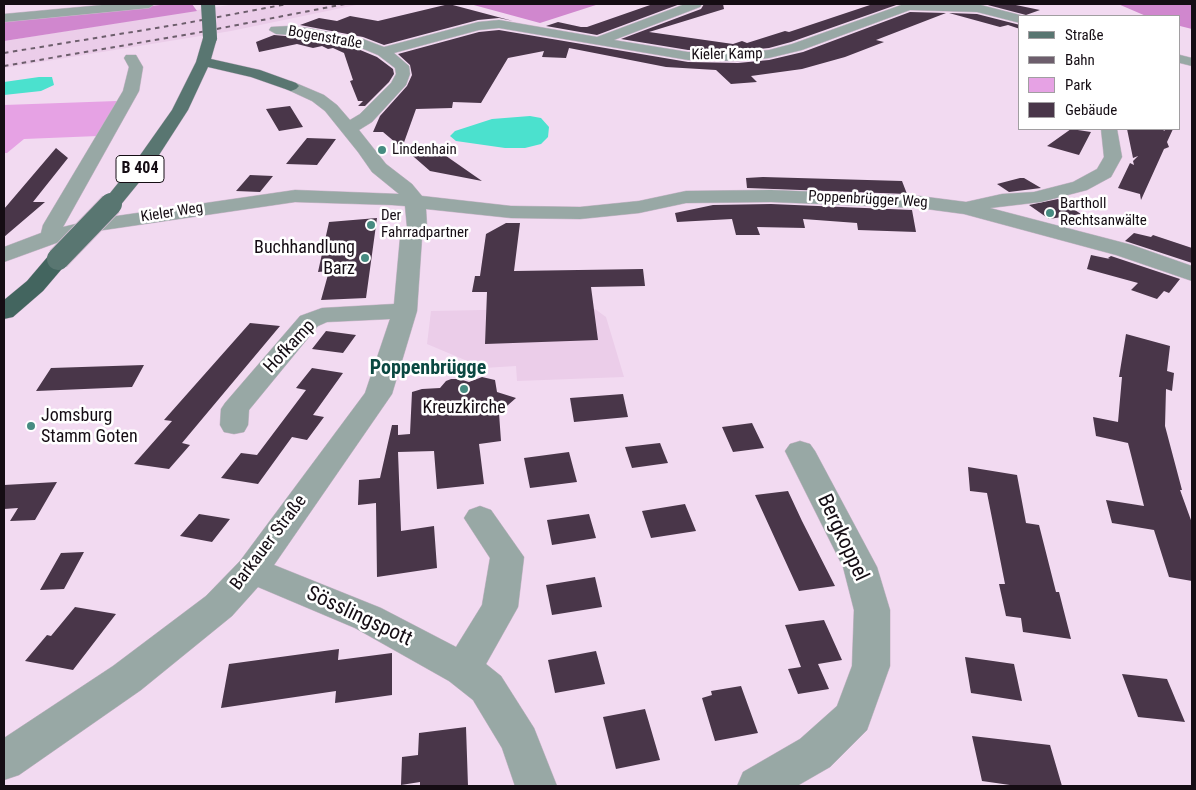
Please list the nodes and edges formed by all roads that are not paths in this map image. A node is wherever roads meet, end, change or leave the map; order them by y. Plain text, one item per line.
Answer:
1 (150, 4) edge
2 (208, 4) edge
3 (696, 4) edge
4 (909, 5) edge
5 (974, 6) edge
6 (4, 18) edge
7 (1018, 18) edge
8 (276, 30) dead end
9 (598, 41) junction
10 (383, 52) junction
11 (131, 58) dead end
12 (203, 62) junction
13 (255, 73) junction
14 (291, 86) joint
15 (191, 90) junction
16 (349, 128) junction
17 (1109, 130) edge
18 (395, 189) junction
19 (965, 208) junction
20 (51, 237) junction
21 (4, 255) edge
22 (58, 259) junction
23 (1192, 274) edge
24 (4, 293) edge
25 (405, 311) junction
26 (4, 312) edge
27 (234, 425) dead end
28 (800, 452) dead end
29 (480, 518) dead end
30 (252, 570) junction
31 (463, 669) junction
32 (4, 761) edge
33 (536, 786) edge
34 (758, 786) edge

1 - 6 street
2 - 12 main road, B 404, bridge
3 - 9 street
4 - 5 street, Kieler Kamp
4 - 9 street, Kieler Kamp
5 - 7 street, Kieler Kamp
8 - 10 street, Bogenstraße
9 - 10 street, Kieler Kamp
10 - 16 street, Bogenstraße
11 - 20 street
12 - 13 main road
12 - 15 main road, B 404
13 - 14 main road
13 - 15 main road
14 - 16 street
15 - 22 main road, B 404, bridge
16 - 18 street
17 - 19 street
18 - 19 street, Poppenbrügger Weg
18 - 20 street, Kieler Weg
18 - 25 street, Barkauer Straße
19 - 23 street, Poppenbrügger Weg
20 - 21 street, Kieler Weg
22 - 24 highway, B 404
22 - 26 highway, B 404
25 - 27 street, Hofkamp
25 - 30 street, Barkauer Straße
28 - 34 street, Bergkoppel
29 - 31 street
30 - 31 street, Sösslingspott
30 - 32 street, Barkauer Straße
31 - 33 street, Sösslingspott

